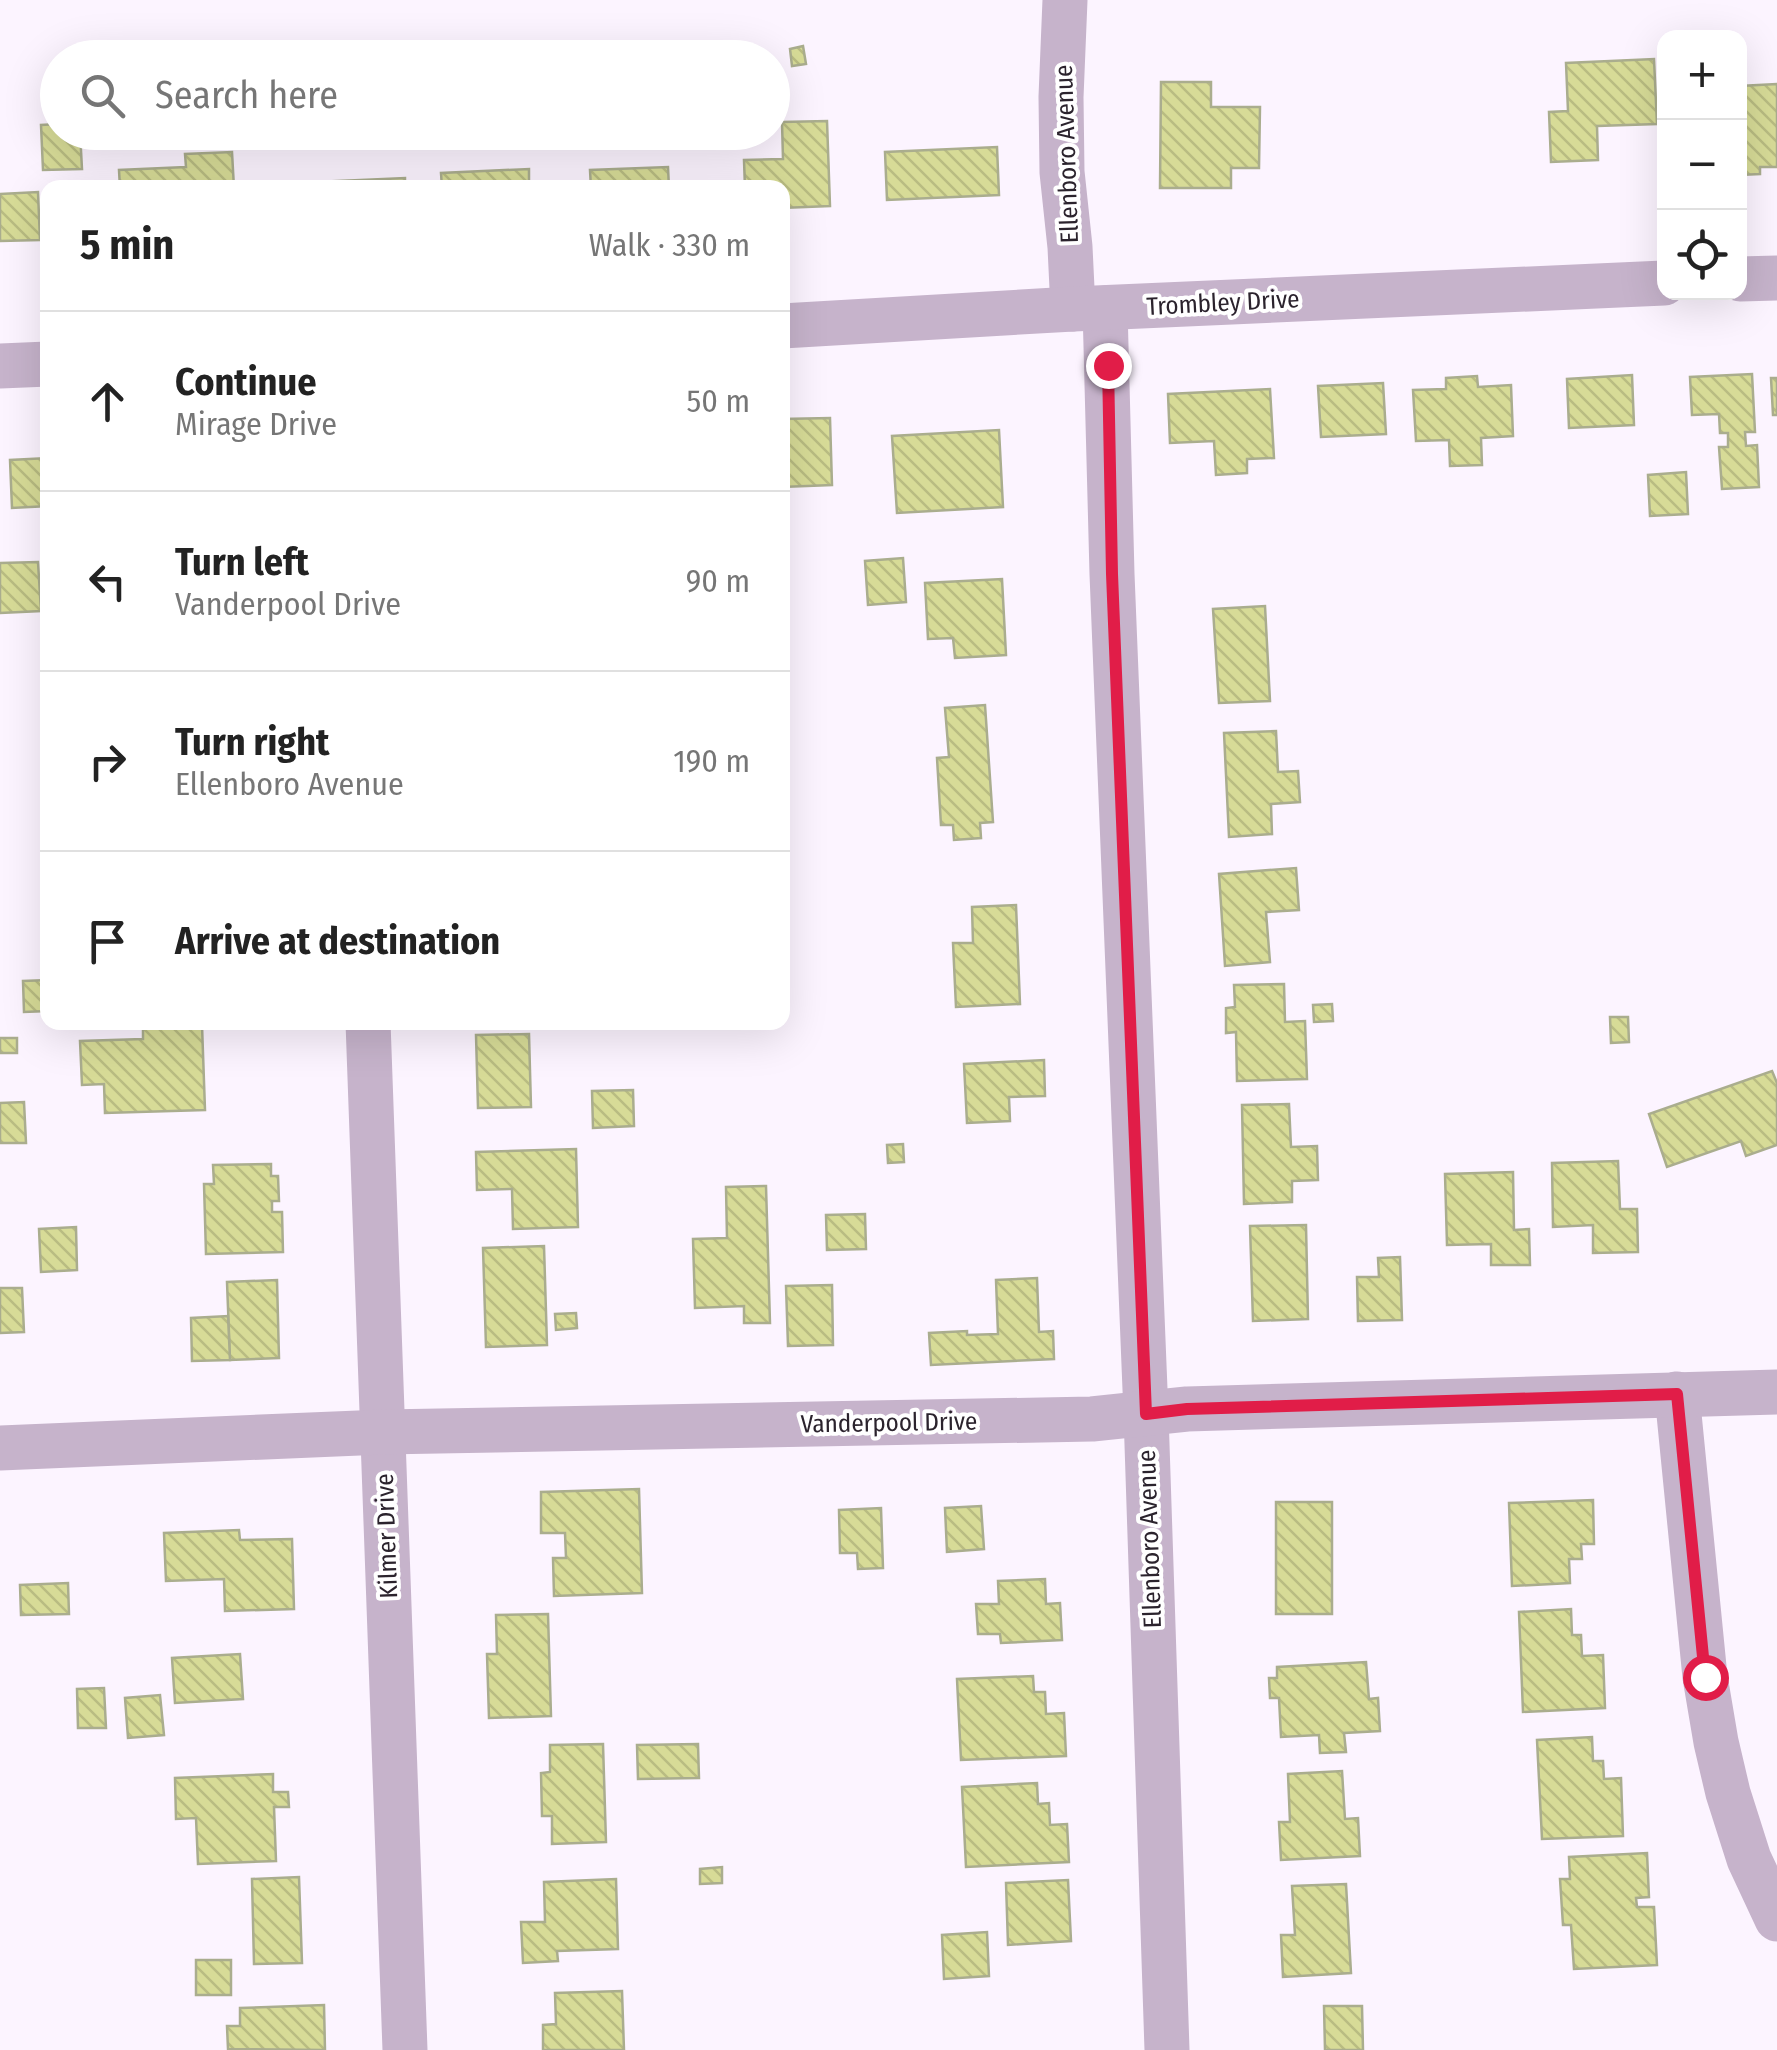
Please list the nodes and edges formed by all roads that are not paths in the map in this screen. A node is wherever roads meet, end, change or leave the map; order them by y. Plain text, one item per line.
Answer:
1 (1065, 0) edge
2 (1777, 278) edge
3 (1747, 279) edge
4 (1657, 283) edge
5 (1089, 308) junction
6 (790, 326) edge
7 (40, 364) edge
8 (0, 366) edge
9 (368, 1030) edge
10 (1777, 1392) edge
11 (1677, 1394) junction
12 (1146, 1414) junction
13 (383, 1432) junction
14 (0, 1448) edge
15 (1777, 1919) edge
16 (405, 2050) edge
17 (1167, 2050) edge

1 - 5 street, Ellenboro Avenue
2 - 3 street
4 - 5 street, Trombley Drive
5 - 6 street, Trombley Drive
5 - 12 street, Ellenboro Avenue
7 - 8 street
9 - 13 street, Kilmer Drive
10 - 11 street, Vanderpool Drive
11 - 12 street, Vanderpool Drive
11 - 15 street
12 - 13 street, Vanderpool Drive
12 - 17 street, Ellenboro Avenue
13 - 14 street, Vanderpool Drive
13 - 16 street, Kilmer Drive

